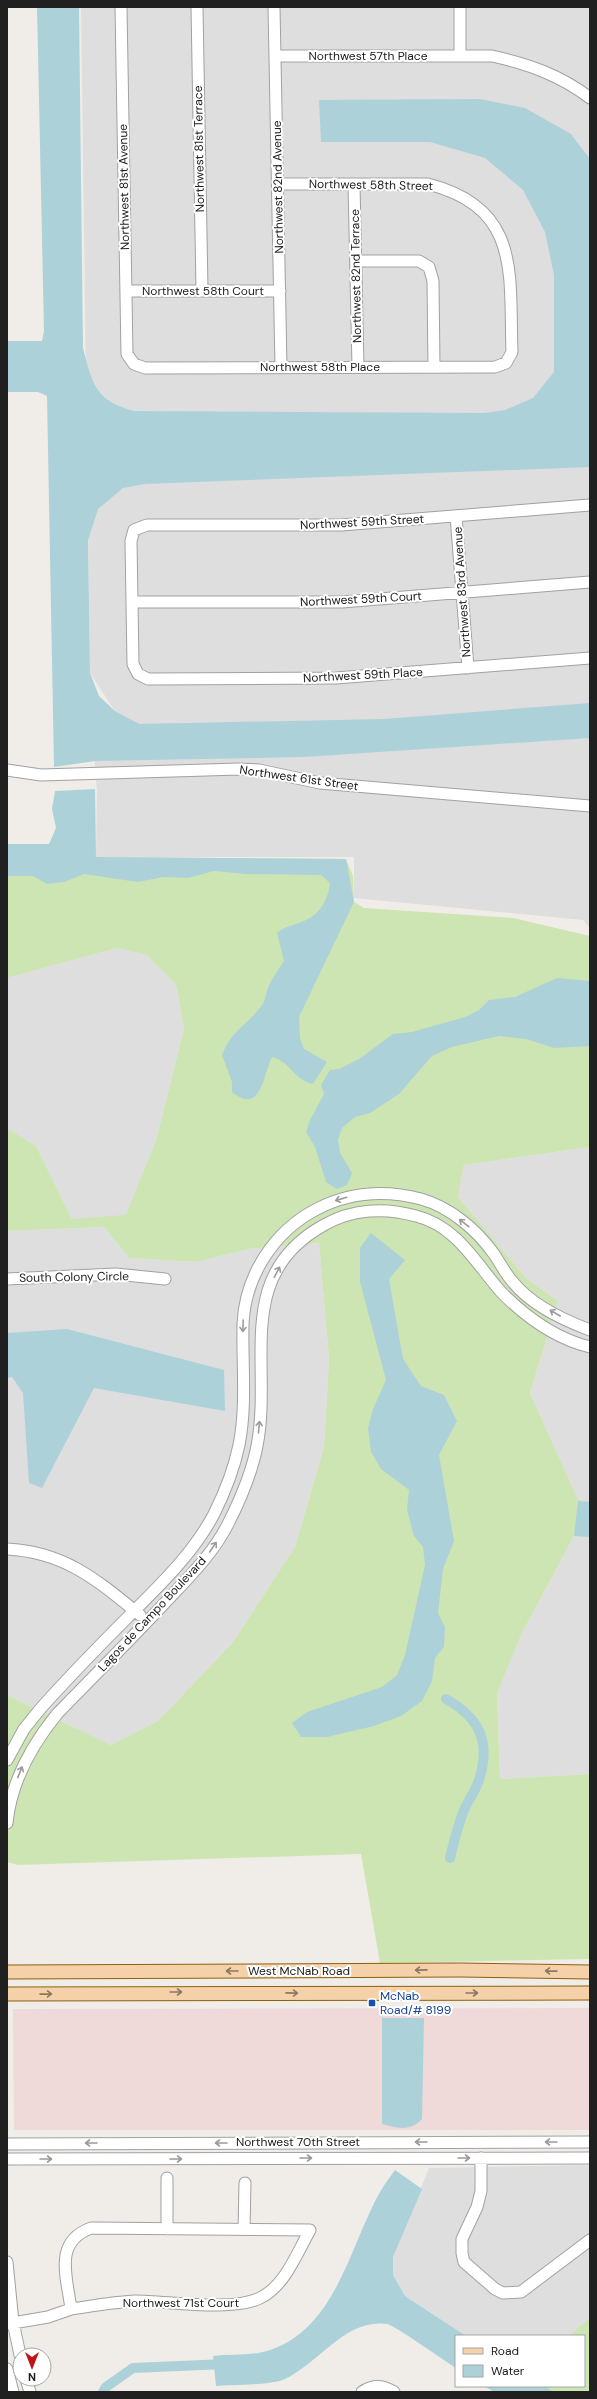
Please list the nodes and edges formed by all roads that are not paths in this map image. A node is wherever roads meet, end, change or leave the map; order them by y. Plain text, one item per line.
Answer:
1 (121, 7) edge
2 (197, 7) edge
3 (274, 7) edge
4 (460, 7) edge
5 (460, 55) junction
6 (276, 56) junction
7 (590, 98) edge
8 (278, 184) junction
9 (354, 184) junction
10 (356, 261) junction
11 (202, 290) junction
12 (126, 291) junction
13 (280, 291) junction
14 (134, 364) joint
15 (506, 364) joint
16 (281, 367) junction
17 (358, 367) junction
18 (434, 367) junction
19 (590, 506) edge
20 (456, 516) junction
21 (590, 582) edge
22 (462, 592) junction
23 (132, 602) junction
24 (590, 658) edge
25 (468, 668) junction
26 (7, 770) edge
27 (590, 806) edge
28 (7, 1279) edge
29 (164, 1279) dead end
30 (268, 1290) junction
31 (247, 1301) junction
32 (590, 1330) edge
33 (590, 1347) edge
34 (7, 1549) edge
35 (134, 1611) junction
36 (147, 1621) junction
37 (82, 1664) junction
38 (95, 1675) junction
39 (7, 1760) edge
40 (7, 1823) edge
41 (7, 1972) edge
42 (590, 1972) edge
43 (590, 1993) edge
44 (7, 1994) edge
45 (590, 2142) edge
46 (7, 2144) edge
47 (481, 2158) junction
48 (590, 2158) edge
49 (7, 2159) edge
50 (168, 2178) dead end
51 (246, 2183) dead end
52 (167, 2229) junction
53 (244, 2229) junction
54 (590, 2240) edge
55 (7, 2262) edge
56 (71, 2309) junction
57 (10, 2323) edge
58 (18, 2347) edge
59 (7, 2369) edge
60 (13, 2392) edge
61 (362, 2392) edge
62 (394, 2392) edge

1 - 12 street, Northwest 81st Avenue
2 - 11 street, Northwest 81st Terrace
3 - 6 street, Northwest 82nd Avenue
4 - 5 street
5 - 6 street, Northwest 57th Place
5 - 7 street, Northwest 57th Place
6 - 8 street, Northwest 82nd Avenue
8 - 9 street, Northwest 58th Street
8 - 13 street, Northwest 82nd Avenue
9 - 10 street, Northwest 82nd Terrace
9 - 15 street, Northwest 58th Street
10 - 17 street, Northwest 82nd Terrace
10 - 18 street
11 - 12 street, Northwest 58th Court
11 - 13 street, Northwest 58th Court
12 - 14 street, Northwest 81st Avenue
13 - 16 street, Northwest 82nd Avenue
14 - 16 street, Northwest 58th Place
15 - 18 street, Northwest 58th Place
16 - 17 street, Northwest 58th Place
17 - 18 street, Northwest 58th Place
19 - 20 street, Northwest 59th Street
20 - 22 street, Northwest 83rd Avenue
20 - 23 street, Northwest 59th Street
21 - 22 street, Northwest 59th Court
22 - 23 street, Northwest 59th Court
22 - 25 street, Northwest 83rd Avenue
23 - 25 street, Northwest 59th Place
24 - 25 street, Northwest 59th Place
26 - 27 street, Northwest 61st Street
28 - 29 street, South Colony Circle
30 - 31 street
30 -> 33 street, Lagos de Campo Boulevard
36 -> 30 street, Lagos de Campo Boulevard
32 -> 31 street, Lagos de Campo Boulevard
31 -> 35 street, Lagos de Campo Boulevard
34 - 35 street
35 - 36 street
35 - 37 street, Lagos de Campo Boulevard
36 - 38 street, Lagos de Campo Boulevard
37 - 38 street
37 - 39 street, Lagos de Campo Boulevard
40 -> 38 street, Lagos de Campo Boulevard
42 -> 41 main road, West McNab Road
44 -> 43 main road, West McNab Road
45 -> 46 street, Northwest 70th Street
47 - 48 street, Northwest 70th Street
49 -> 47 street, Northwest 70th Street
47 - 54 street
50 - 52 street
51 - 53 street
52 - 53 street, Northwest 71st Court
52 - 56 street, Northwest 71st Court
53 - 56 street, Northwest 71st Court
55 - 57 street
56 - 57 street, Northwest 71st Court
57 - 58 street
59 - 60 street
61 - 62 street

